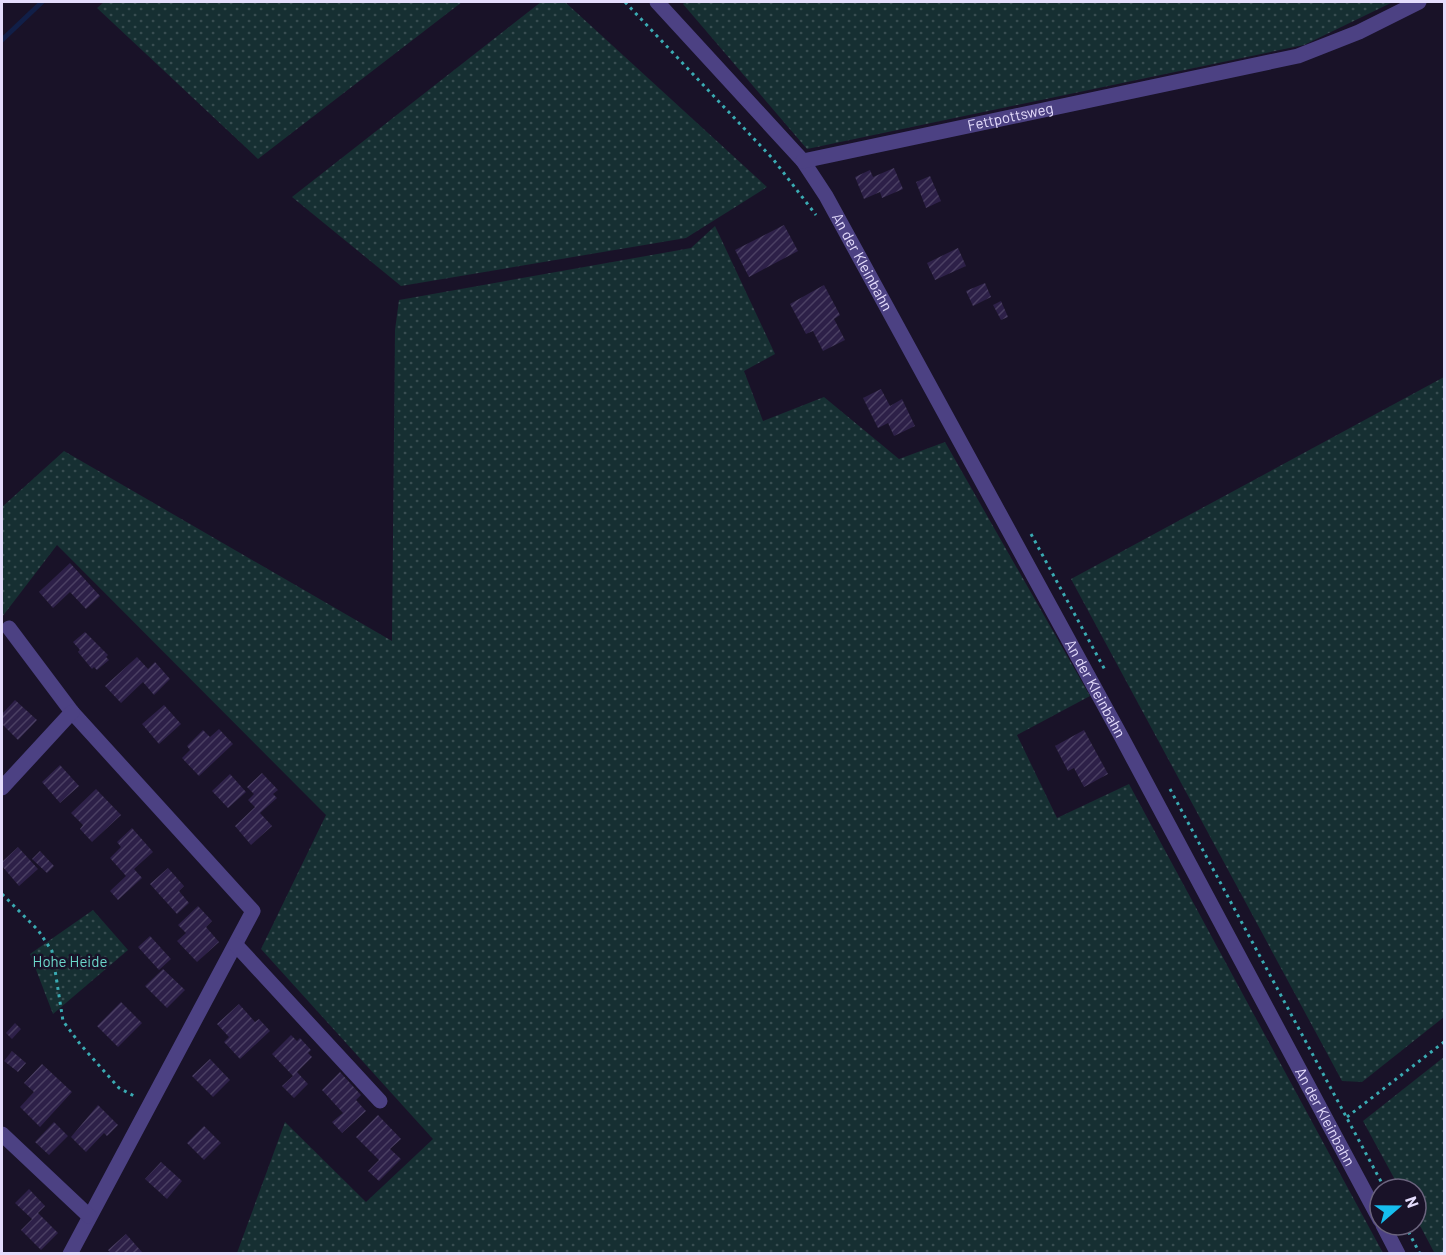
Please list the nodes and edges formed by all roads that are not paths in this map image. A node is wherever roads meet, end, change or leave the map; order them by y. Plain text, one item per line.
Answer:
1 (657, 2) edge
2 (1419, 2) edge
3 (803, 161) junction
4 (9, 628) dead end
5 (72, 712) junction
6 (2, 788) edge
7 (236, 945) junction
8 (380, 1101) dead end
9 (2, 1134) edge
10 (1368, 1198) edge
11 (89, 1215) junction
12 (1389, 1237) edge
13 (75, 1251) edge
14 (1398, 1254) edge

1 - 3 street
2 - 3 street, Fettpottsweg
3 - 10 street, An der Kleinbahn
4 - 5 street
5 - 6 street
5 - 7 street
7 - 8 street
7 - 11 street
9 - 11 street
11 - 13 street
12 - 14 street

